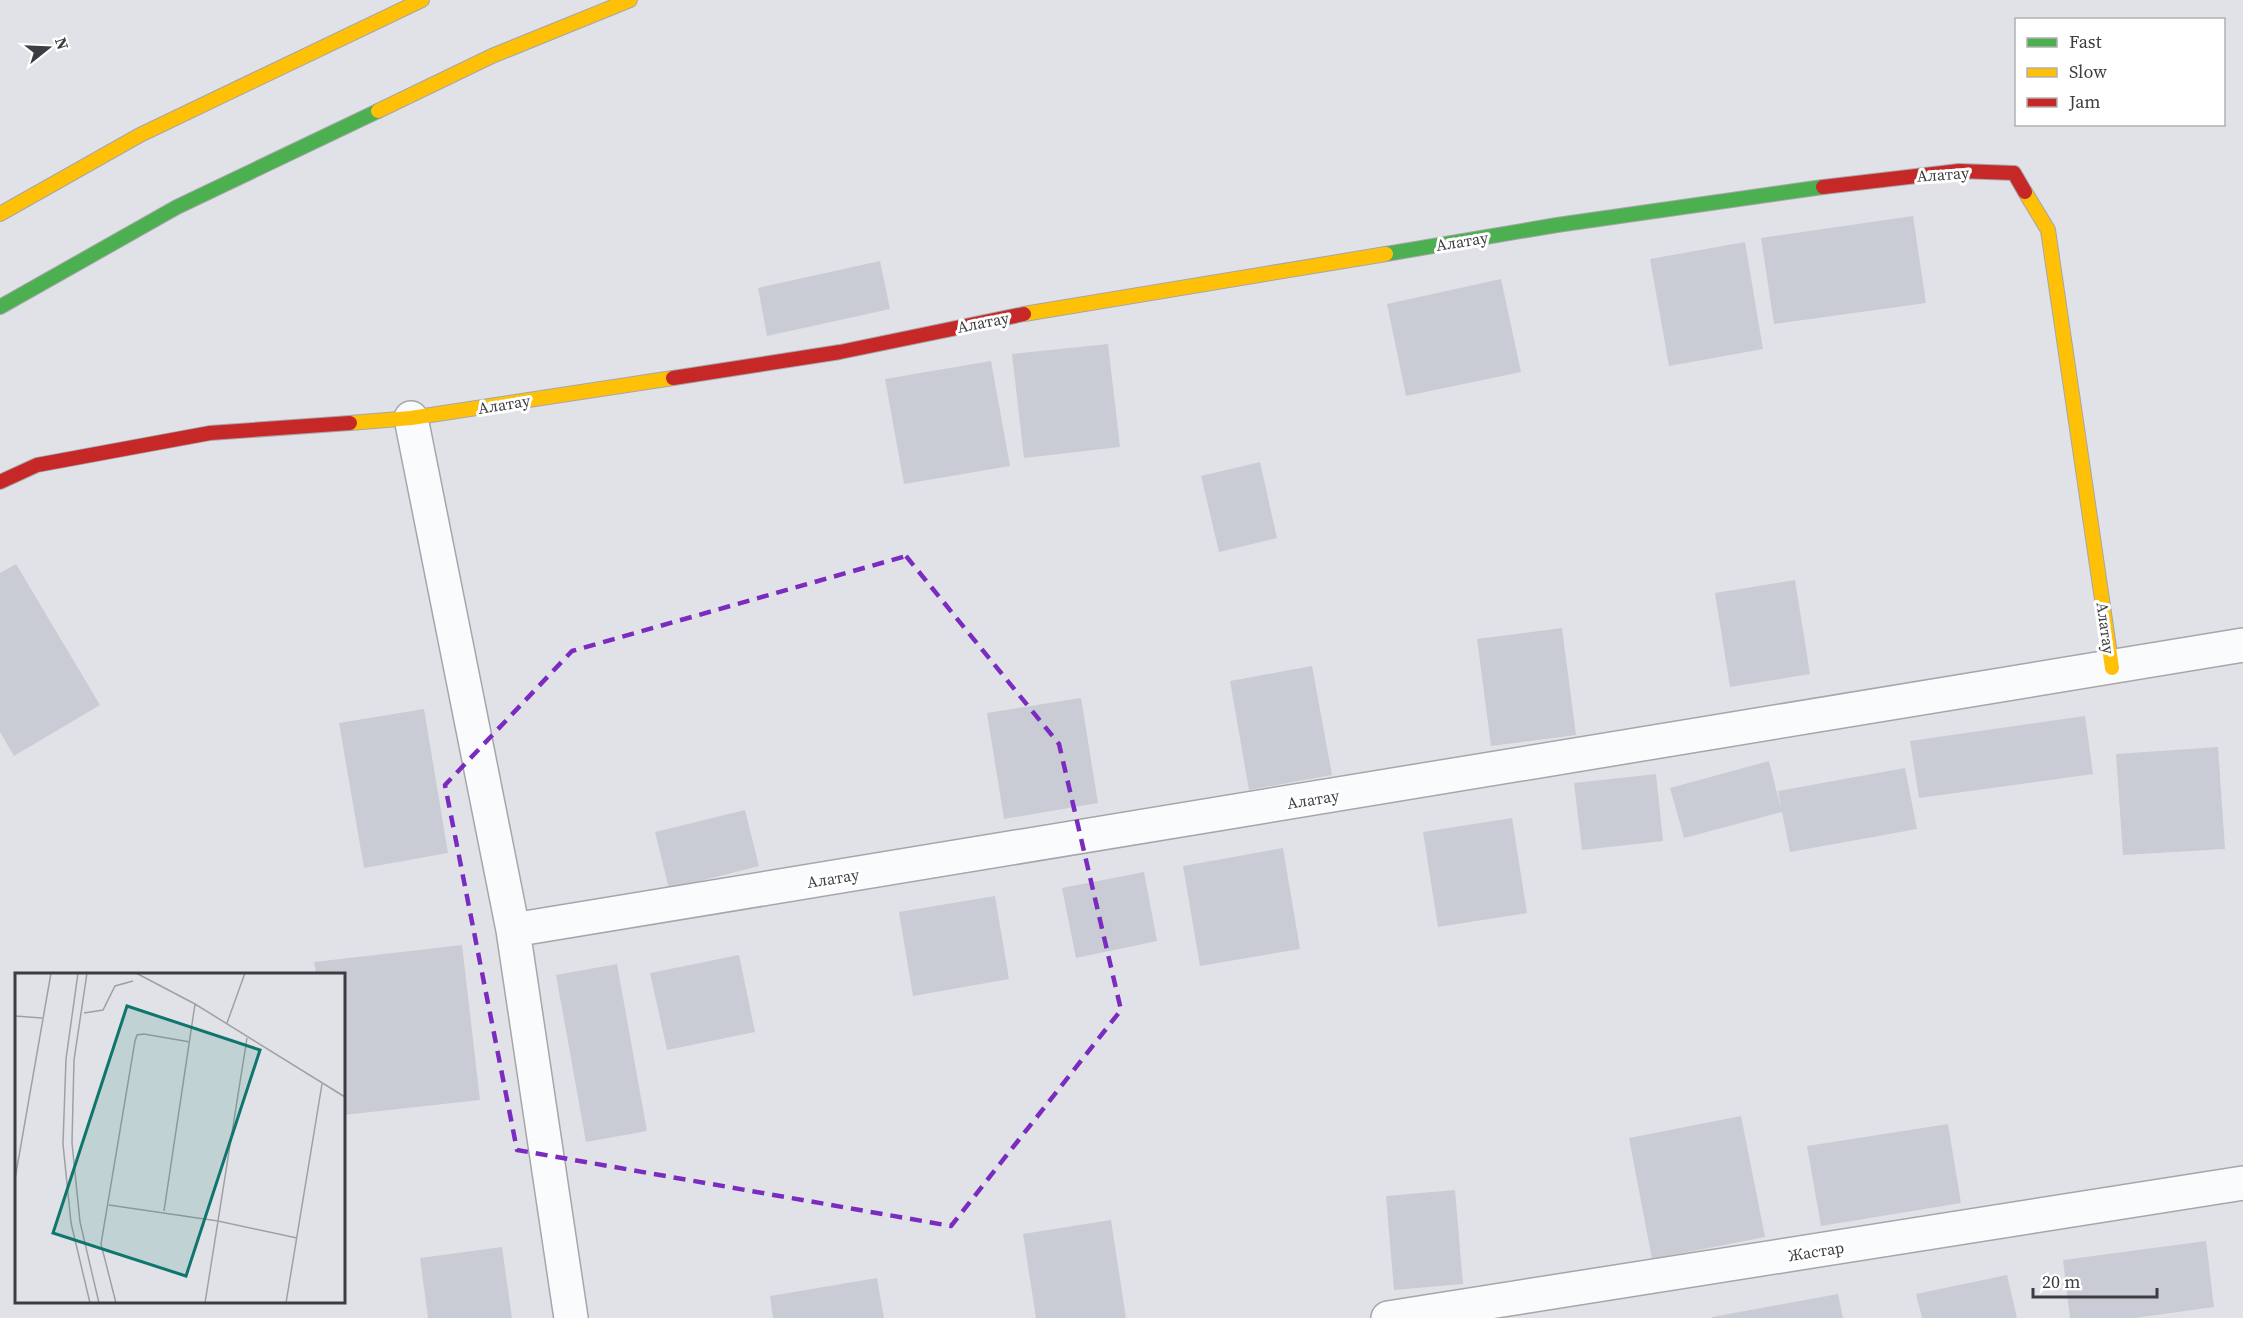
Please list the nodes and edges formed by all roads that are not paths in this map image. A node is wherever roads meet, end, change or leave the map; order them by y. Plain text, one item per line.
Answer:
1 (422, 0) edge
2 (630, 0) edge
3 (0, 214) edge
4 (0, 307) edge
5 (411, 418) junction
6 (0, 482) edge
7 (2243, 645) edge
8 (2112, 668) junction
9 (513, 930) junction
10 (2243, 1183) edge
11 (571, 1318) edge
12 (1388, 1318) edge

1 - 3 main road
2 - 4 main road
5 - 6 main road
5 - 8 main road, Алатау
5 - 9 street
7 - 8 street, Алатау
8 - 9 street, Алатау
9 - 11 street
10 - 12 street, Жастар

